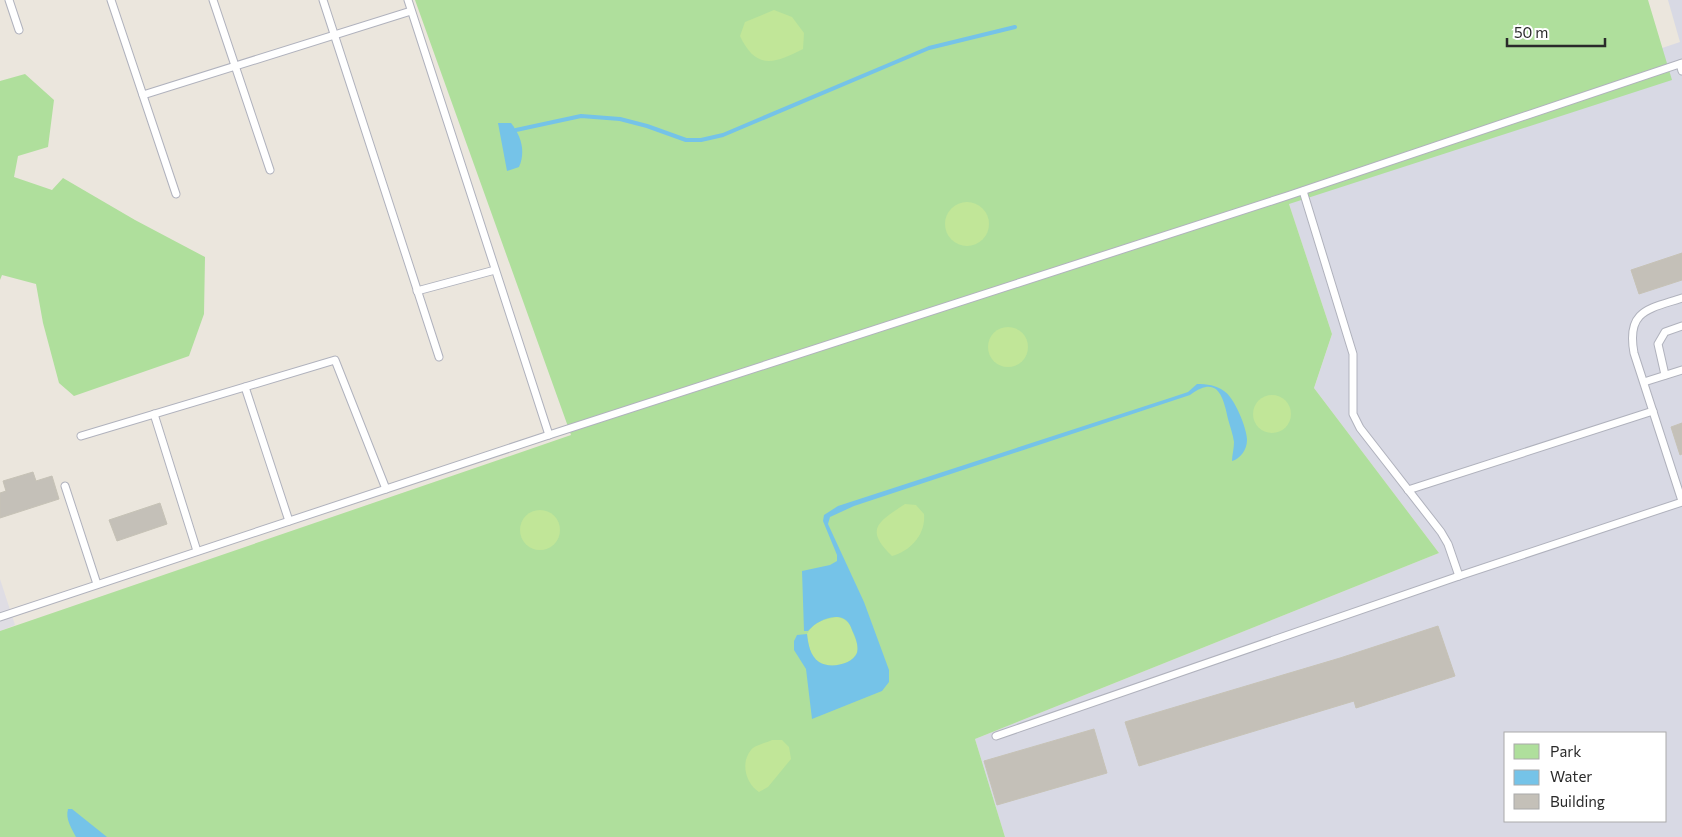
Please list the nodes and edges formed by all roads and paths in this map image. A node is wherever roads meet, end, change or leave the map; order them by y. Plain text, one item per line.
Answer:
1 (9, 0) edge
2 (111, 0) edge
3 (213, 0) edge
4 (323, 0) edge
5 (408, 0) edge
6 (411, 11) junction
7 (19, 30) dead end
8 (334, 35) junction
9 (1681, 63) edge
10 (235, 66) junction
11 (1682, 71) edge
12 (143, 95) junction
13 (270, 170) dead end
14 (1303, 191) junction
15 (176, 194) dead end
16 (495, 270) junction
17 (417, 291) junction
18 (1682, 298) edge
19 (1682, 326) edge
20 (439, 357) dead end
21 (1682, 370) edge
22 (1665, 375) junction
23 (1644, 382) junction
24 (245, 387) junction
25 (1653, 411) junction
26 (154, 414) junction
27 (549, 435) junction
28 (81, 436) dead end
29 (65, 486) dead end
30 (386, 489) junction
31 (1408, 490) junction
32 (1682, 502) edge
33 (289, 521) junction
34 (197, 552) junction
35 (1459, 576) junction
36 (97, 584) junction
37 (0, 616) edge
38 (996, 736) dead end

1 - 7 lane
2 - 12 lane
3 - 10 lane
4 - 8 lane
5 - 6 lane
6 - 8 lane
6 - 16 lane
8 - 10 lane
8 - 17 lane
9 - 11 lane
9 - 14 lane
10 - 12 lane
10 - 13 lane
12 - 15 lane
14 - 27 lane
14 - 31 lane
16 - 17 lane
16 - 27 lane
17 - 20 lane
18 - 23 lane
19 - 22 lane
21 - 22 lane
22 - 23 lane
23 - 25 lane
24 - 26 lane
24 - 30 lane
24 - 33 lane
25 - 31 lane
25 - 32 lane
26 - 28 lane
26 - 34 lane
27 - 30 lane
29 - 36 lane
30 - 33 lane
31 - 35 lane
32 - 35 lane
33 - 34 lane
34 - 36 lane
35 - 38 lane
36 - 37 lane

